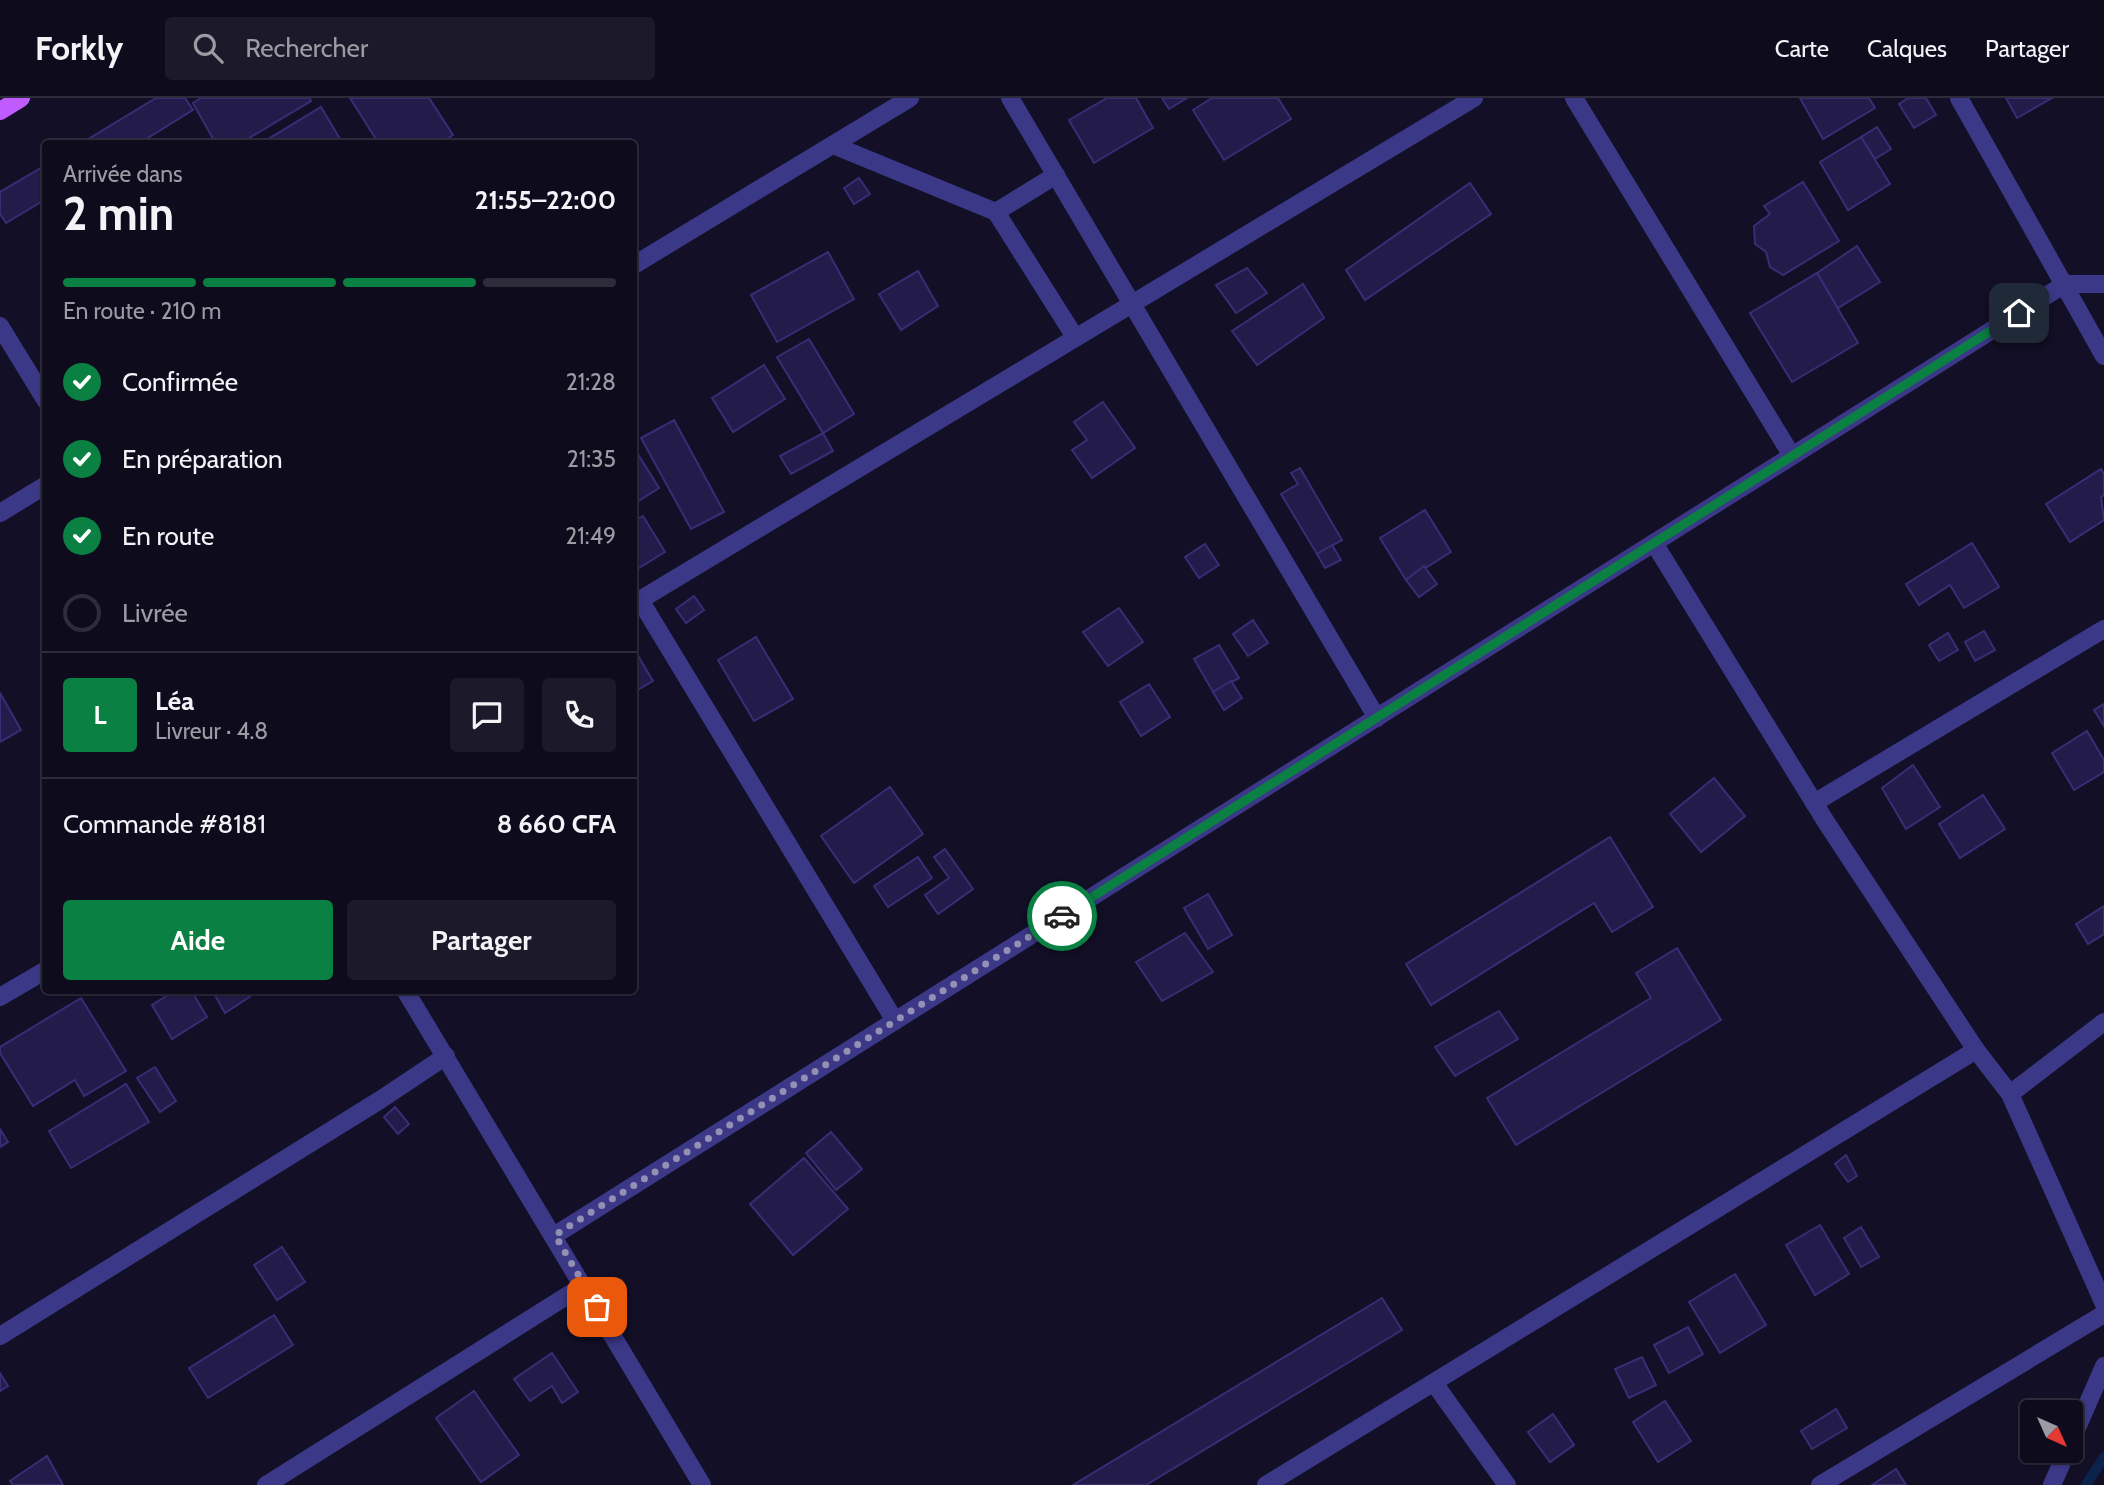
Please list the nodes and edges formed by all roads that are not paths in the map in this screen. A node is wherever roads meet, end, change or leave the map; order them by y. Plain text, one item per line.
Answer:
1 (21, 98) edge
2 (910, 98) edge
3 (1010, 98) edge
4 (1474, 98) edge
5 (1574, 98) edge
6 (1959, 98) edge
7 (0, 111) edge
8 (833, 145) junction
9 (1056, 175) junction
10 (996, 212) junction
11 (637, 263) edge
12 (2065, 284) junction
13 (2104, 284) edge
14 (1131, 303) junction
15 (0, 326) edge
16 (1075, 337) junction
17 (2104, 356) edge
18 (42, 394) edge
19 (1792, 456) junction
20 (42, 487) edge
21 (0, 513) edge
22 (1654, 543) junction
23 (2104, 629) edge
24 (1377, 718) junction
25 (1814, 803) junction
26 (42, 972) edge
27 (407, 994) edge
28 (0, 997) edge
29 (895, 1021) junction
30 (2104, 1022) edge
31 (1976, 1050) junction
32 (446, 1056) junction
33 (2010, 1094) junction
34 (555, 1235) junction
35 (584, 1284) junction
36 (2104, 1304) edge
37 (2104, 1314) edge
38 (0, 1336) edge
39 (2104, 1366) edge
40 (1434, 1382) junction
41 (2083, 1414) edge
42 (2062, 1463) edge
43 (266, 1485) edge
44 (702, 1485) edge
45 (1266, 1485) edge
46 (1507, 1485) edge
47 (1820, 1485) edge
48 (2052, 1485) edge

1 - 7 main road
2 - 8 street
3 - 9 street
4 - 14 street
5 - 19 street
6 - 12 street
8 - 10 street
8 - 11 street
9 - 10 street
9 - 14 street
10 - 16 street
12 - 13 street
12 - 17 street
12 - 19 street
14 - 16 street
14 - 24 street
15 - 18 street
16 - 29 street
19 - 22 street
20 - 21 street
22 - 24 street
22 - 25 street
23 - 25 street
24 - 29 street
25 - 31 street
26 - 28 street
27 - 32 street
29 - 34 street
30 - 33 street
31 - 33 street
31 - 40 street
32 - 34 street
32 - 38 street
33 - 36 street
34 - 35 street
35 - 43 street
35 - 44 street
37 - 47 street
39 - 41 street
40 - 45 street
40 - 46 street
42 - 48 street

